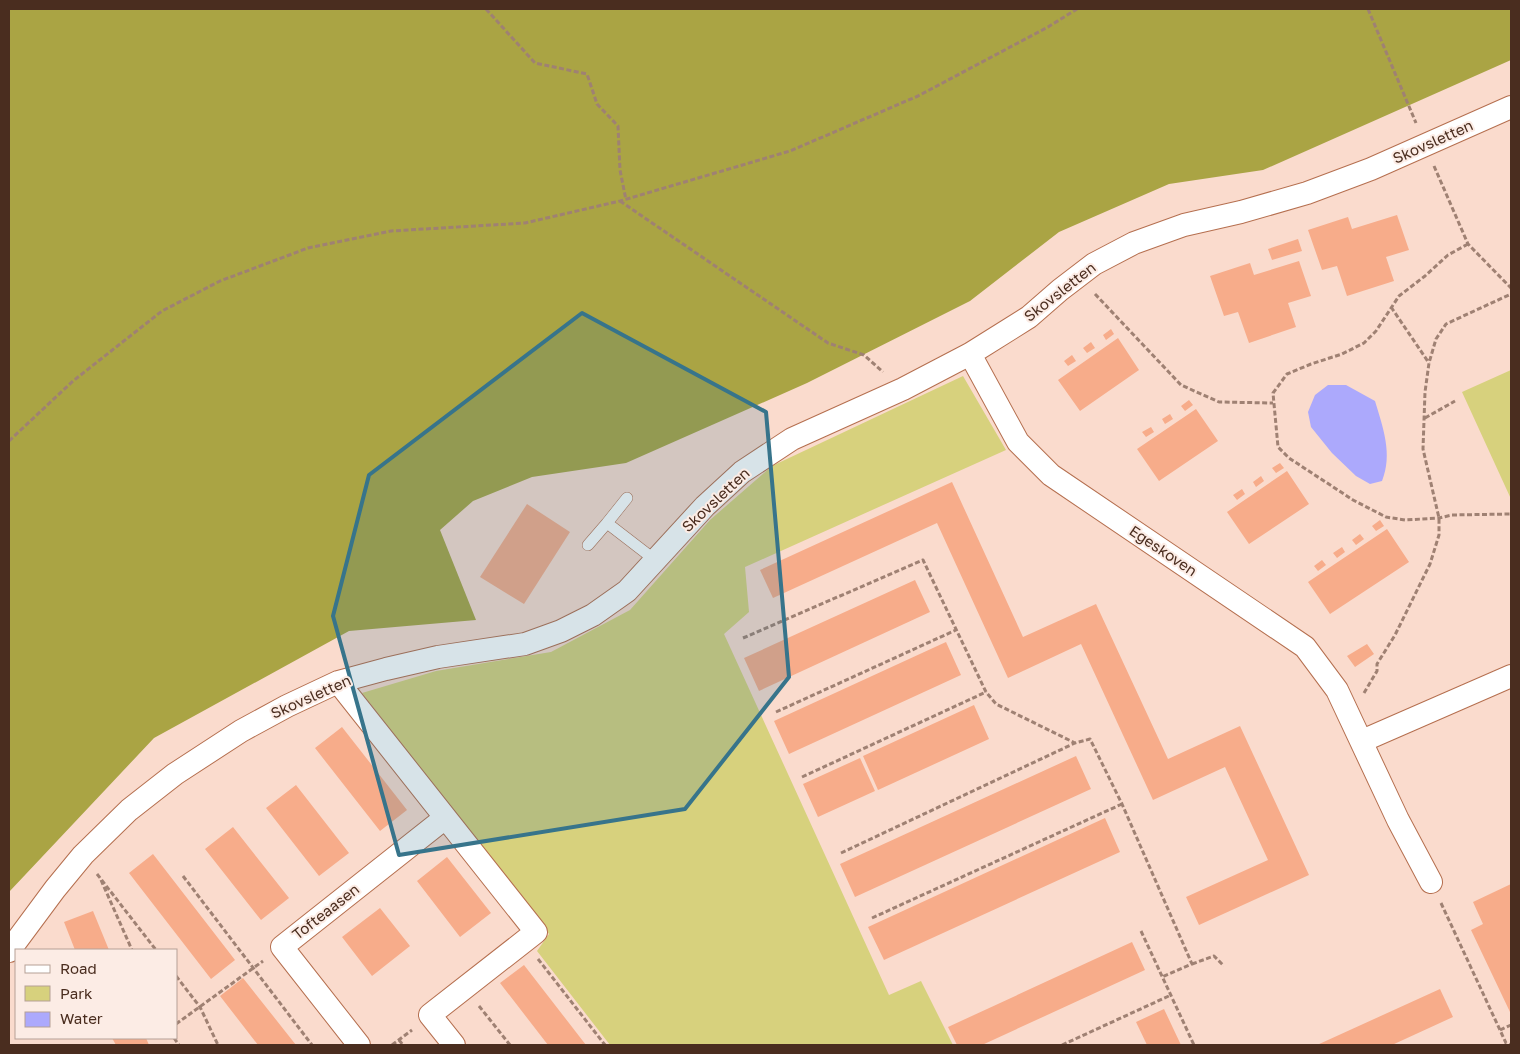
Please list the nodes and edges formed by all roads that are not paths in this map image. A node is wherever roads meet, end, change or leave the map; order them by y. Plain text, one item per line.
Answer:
1 (1511, 107) edge
2 (970, 354) junction
3 (627, 498) dead end
4 (607, 523) junction
5 (588, 545) dead end
6 (655, 560) junction
7 (1511, 676) edge
8 (338, 682) junction
9 (1362, 741) junction
10 (446, 818) junction
11 (1431, 882) road end
12 (9, 951) edge
13 (360, 1045) edge
14 (454, 1045) edge

1 - 2 street, Skovsletten
2 - 6 street, Skovsletten
2 - 9 street, Egeskoven
3 - 4 lane
4 - 5 lane
4 - 6 lane
6 - 8 street, Skovsletten
7 - 9 street
8 - 10 street
8 - 12 street, Skovsletten
9 - 11 street, Egeskoven
10 - 13 street, Tofteaasen
10 - 14 street

